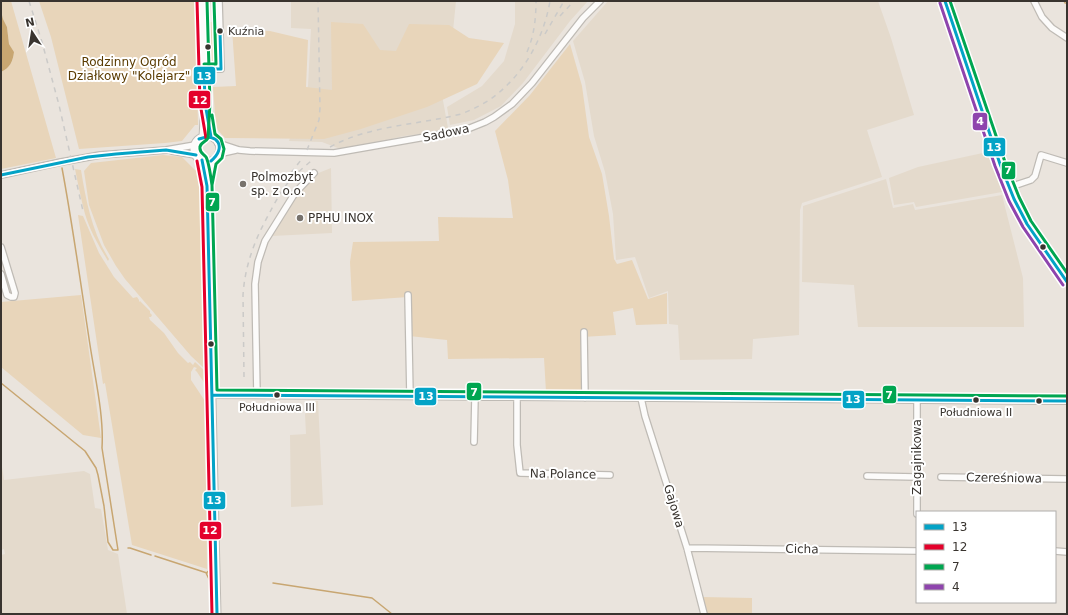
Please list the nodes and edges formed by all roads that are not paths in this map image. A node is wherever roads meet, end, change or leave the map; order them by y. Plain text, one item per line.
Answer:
1 (202, 1) edge
2 (219, 1) edge
3 (600, 1) edge
4 (945, 1) edge
5 (1034, 1) edge
6 (1067, 38) edge
7 (204, 69) junction
8 (207, 137) junction
9 (218, 143) junction
10 (195, 145) junction
11 (166, 150) junction
12 (239, 150) junction
13 (218, 154) junction
14 (196, 155) junction
15 (202, 160) junction
16 (211, 161) junction
17 (1067, 164) edge
18 (314, 173) dead end
19 (1, 175) edge
20 (207, 186) junction
21 (1010, 188) junction
22 (1, 246) edge
23 (1, 274) edge
24 (1067, 282) edge
25 (408, 295) dead end
26 (584, 332) dead end
27 (213, 395) junction
28 (254, 395) junction
29 (410, 396) junction
30 (475, 397) junction
31 (517, 397) junction
32 (585, 398) junction
33 (641, 398) junction
34 (917, 400) junction
35 (1067, 401) edge
36 (474, 442) dead end
37 (610, 475) dead end
38 (867, 476) dead end
39 (916, 477) junction
40 (941, 477) dead end
41 (1067, 479) edge
42 (917, 511) edge
43 (687, 548) junction
44 (916, 551) edge
45 (1056, 552) edge
46 (1067, 552) edge
47 (217, 614) edge
48 (704, 614) edge

1 - 7 main road
2 - 7 street
3 - 12 street, Sadowa
4 - 21 street
5 - 6 street
7 - 8 main road
8 - 9 main road
8 - 10 main road
9 - 12 street, Sadowa
9 - 13 main road
10 - 11 street
10 - 14 main road
11 - 14 street
11 - 19 street
12 - 13 street, Sadowa
13 - 16 main road
14 - 15 main road
15 - 16 main road
15 - 20 main road
16 - 20 main road
17 - 21 street
18 - 28 street
20 - 27 main road
21 - 24 street
22 - 23 street
25 - 29 street
26 - 32 street
27 - 28 street
27 - 47 main road
28 - 29 street
29 - 30 street
30 - 31 street
30 - 36 street
31 - 32 street
31 - 37 street, Na Polance
32 - 33 street
33 - 34 street
33 - 43 street, Gajowa
34 - 35 street
34 - 39 street, Zagajnikowa
38 - 39 street
39 - 42 street, Zagajnikowa
40 - 41 street, Czereśniowa
43 - 44 street, Cicha
43 - 48 street, Gajowa
45 - 46 street

